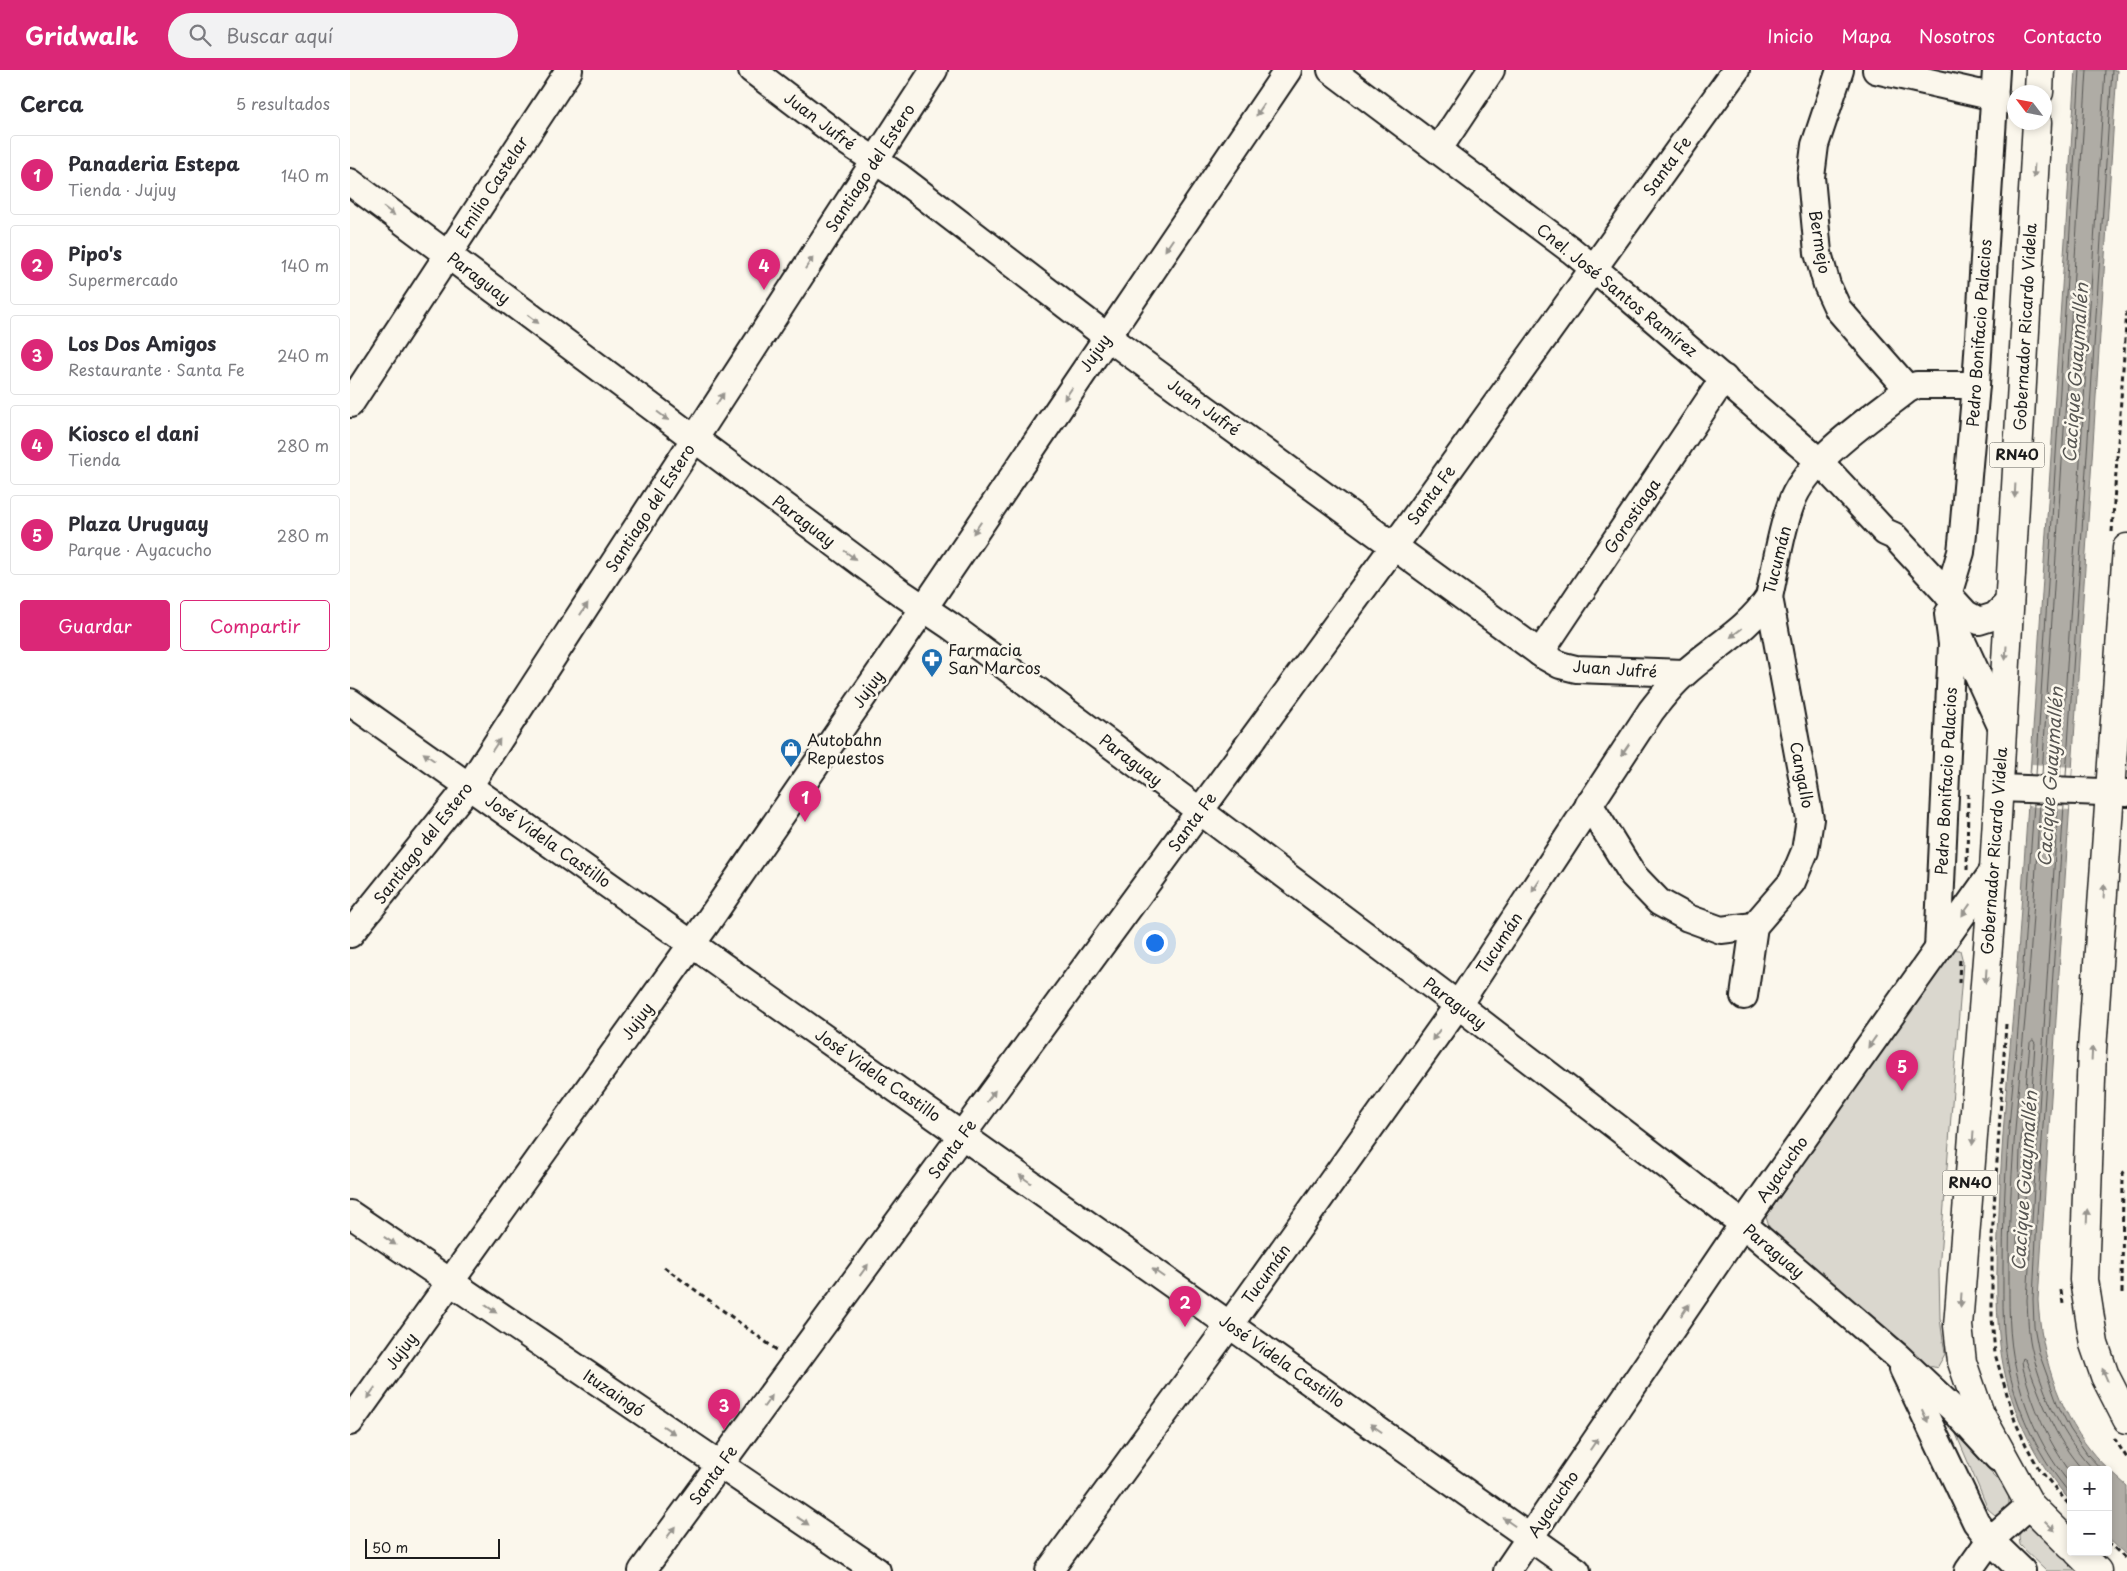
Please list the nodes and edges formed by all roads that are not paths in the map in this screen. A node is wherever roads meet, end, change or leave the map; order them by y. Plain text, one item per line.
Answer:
1 (569, 70) edge
2 (752, 70) edge
3 (934, 70) edge
4 (1288, 70) edge
5 (1332, 70) edge
6 (1491, 70) edge
7 (1736, 70) edge
8 (1840, 70) edge
9 (1876, 70) edge
10 (1996, 70) edge
11 (2040, 70) edge
12 (2039, 85) edge
13 (1995, 98) junction
14 (2037, 130) edge
15 (1438, 150) junction
16 (875, 161) junction
17 (350, 182) edge
18 (448, 254) junction
19 (1593, 268) junction
20 (1106, 336) junction
21 (1724, 378) junction
22 (1976, 385) junction
23 (1908, 389) junction
24 (350, 404) edge
25 (694, 439) junction
26 (1819, 460) junction
27 (2119, 543) edge
28 (1395, 545) junction
29 (1769, 597) junction
30 (2009, 602) junction
31 (1948, 605) junction
32 (924, 608) junction
33 (1540, 653) junction
34 (1684, 673) junction
35 (350, 702) edge
36 (2002, 726) junction
37 (469, 786) junction
38 (1999, 788) junction
39 (2118, 793) edge
40 (1590, 804) junction
41 (1200, 811) junction
42 (1994, 870) junction
43 (1754, 926) junction
44 (350, 934) edge
45 (692, 944) junction
46 (1938, 949) junction
47 (1744, 996) dead end
48 (1458, 1005) junction
49 (962, 1135) junction
50 (350, 1214) edge
51 (1743, 1224) junction
52 (450, 1282) junction
53 (1230, 1324) junction
54 (1897, 1356) junction
55 (2127, 1419) edge
56 (350, 1422) edge
57 (720, 1465) junction
58 (2011, 1473) junction
59 (2030, 1504) junction
60 (1530, 1538) junction
61 (1990, 1540) junction
62 (2067, 1542) edge
63 (2082, 1556) edge
64 (642, 1571) edge
65 (877, 1571) edge
66 (1049, 1571) edge
67 (1507, 1571) edge
68 (1577, 1571) edge
69 (1968, 1571) edge
70 (2022, 1571) edge
71 (2097, 1571) edge

1 - 18 street, Emilio Castelar
2 - 16 street, Juan Jufré
3 - 16 street, Santiago del Estero
4 -> 20 street, Jujuy
5 - 15 street, Cnel. José Santos Ramírez
6 - 15 street
7 - 19 street, Santa Fe
8 - 23 street, Bermejo
9 - 13 street
10 - 13 street, Pedro Bonifacio Palacios
11 - 12 highway
13 - 22 street, Pedro Bonifacio Palacios
14 -> 30 highway, Gobernador Ricardo Videla / RN40
15 - 19 street, Cnel. José Santos Ramírez
16 - 20 street, Juan Jufré
25 -> 16 street, Santiago del Estero
17 -> 18 street, Paraguay
18 - 24 street, Emilio Castelar
18 -> 25 street, Paraguay
19 - 21 street, Cnel. José Santos Ramírez
19 - 28 street, Santa Fe
20 - 28 street, Juan Jufré
20 -> 32 street, Jujuy
21 - 26 street, Cnel. José Santos Ramírez
21 - 33 street, Gorostiaga
22 - 23 street, Tucumán
22 - 31 street, Pedro Bonifacio Palacios
23 - 26 street, Tucumán
25 -> 32 street, Paraguay
37 -> 25 street, Santiago del Estero
26 - 29 street, Tucumán
26 - 31 street, Cnel. José Santos Ramírez
27 - 39 highway
28 - 33 street, Juan Jufré
28 - 41 street, Santa Fe
29 -> 34 street, Tucumán
29 - 43 street, Cangallo
30 - 31 street, Cnel. José Santos Ramírez
30 -> 36 highway, Gobernador Ricardo Videla / RN40
31 - 36 street, Cnel. José Santos Ramírez
31 - 46 street, Pedro Bonifacio Palacios
32 - 41 street, Paraguay
32 - 45 street, Jujuy
33 - 34 street, Juan Jufré
34 -> 40 street, Tucumán
37 -> 35 street, José Videla Castillo
36 - 38 highway, Gobernador Ricardo Videla / RN40
37 - 44 street, Santiago del Estero
37 - 45 street, José Videla Castillo
38 - 39 street
38 - 42 highway, Gobernador Ricardo Videla / RN40
55 -> 39 highway
40 - 43 street
40 -> 48 street, Tucumán
41 - 48 street, Paraguay
49 -> 41 street, Santa Fe
42 -> 46 street, Ayacucho
42 -> 58 highway, Gobernador Ricardo Videla / RN40
43 - 47 street
45 - 49 street, José Videla Castillo
45 - 52 street, Jujuy
46 -> 51 street, Ayacucho
48 - 51 street, Paraguay
48 -> 53 street, Tucumán
53 -> 49 street, José Videla Castillo
57 -> 49 street, Santa Fe
50 -> 52 street, Ituzaingó
51 - 54 street, Paraguay
60 -> 51 street, Ayacucho
52 -> 56 street, Jujuy
52 -> 57 street, Ituzaingó
60 -> 53 street, José Videla Castillo
53 - 66 street, Tucumán
54 - 58 street, Paraguay
54 -> 61 street, Paraguay
64 -> 57 street, Santa Fe
57 -> 65 street, Ituzaingó
58 - 59 highway, Gobernador Ricardo Videla / RN40
59 - 61 street
59 -> 62 highway, Gobernador Ricardo Videla / RN40
60 - 67 street, Ayacucho
60 - 68 street, José Videla Castillo
61 - 69 street
61 - 70 street
63 - 71 highway

